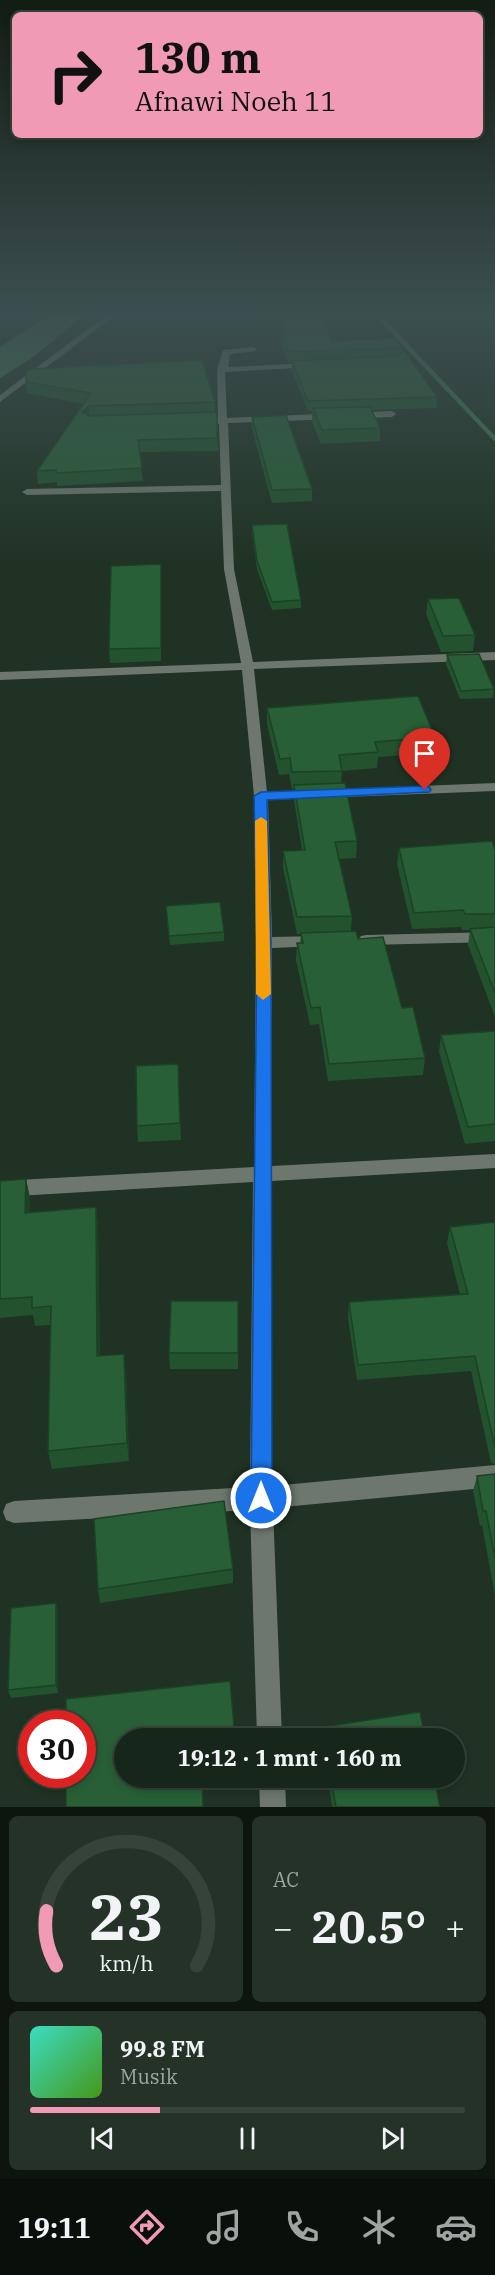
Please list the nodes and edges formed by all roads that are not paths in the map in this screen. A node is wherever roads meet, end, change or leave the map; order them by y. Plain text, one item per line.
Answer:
1 (224, 398) edge
2 (392, 414) edge
3 (201, 421) edge
4 (224, 421) junction
5 (226, 488) junction
6 (27, 492) dead end
7 (495, 656) edge
8 (248, 667) junction
9 (0, 676) edge
10 (495, 787) edge
11 (261, 796) junction
12 (495, 937) edge
13 (264, 943) junction
14 (495, 1161) edge
15 (262, 1173) junction
16 (0, 1189) edge
17 (495, 1476) edge
18 (261, 1498) junction
19 (14, 1512) dead end
20 (270, 1728) edge
21 (272, 1788) edge
22 (273, 1807) edge

1 - 4 street
2 - 4 street
3 - 4 street
4 - 5 street
5 - 6 street
5 - 8 street
7 - 8 street
8 - 9 street
8 - 11 street
10 - 11 street
11 - 13 street
12 - 13 street
13 - 15 street
14 - 15 street
15 - 16 street
15 - 18 street
17 - 18 street
18 - 19 street
18 - 20 street
21 - 22 street

